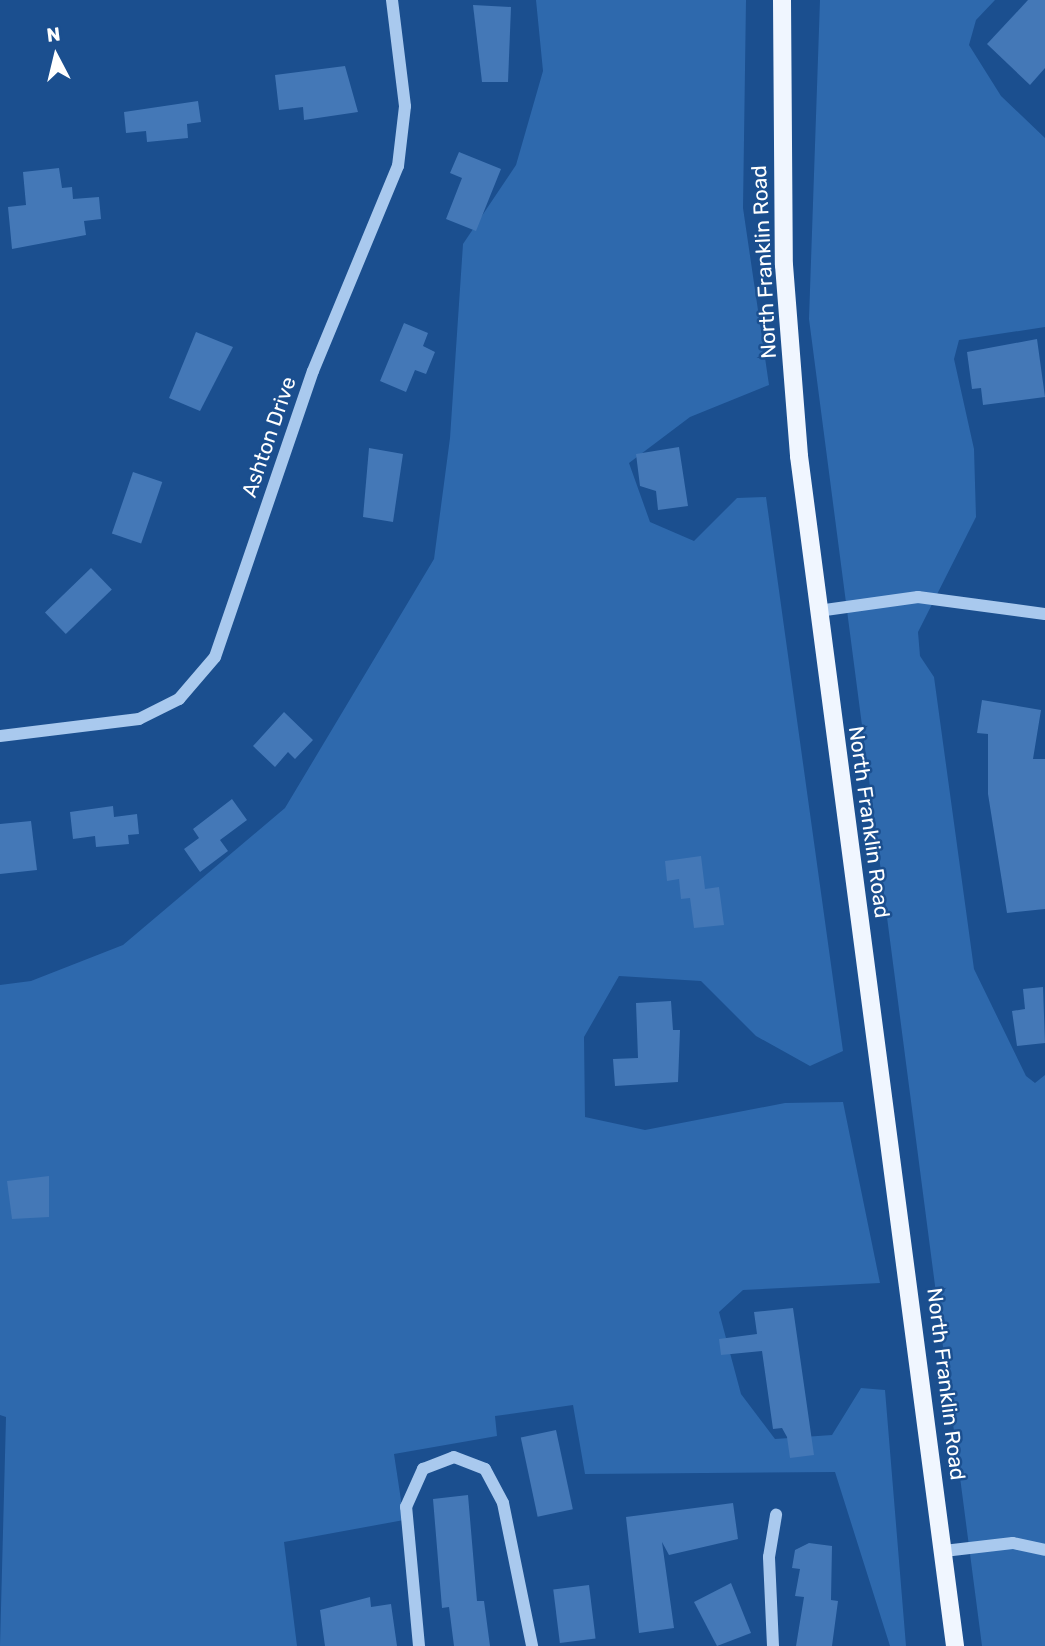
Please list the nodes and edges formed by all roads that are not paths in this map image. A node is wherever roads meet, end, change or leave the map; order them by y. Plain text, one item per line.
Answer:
1 (392, 0) edge
2 (782, 0) edge
3 (818, 611) junction
4 (1045, 614) edge
5 (0, 736) edge
6 (775, 1515) dead end
7 (1045, 1550) edge
8 (944, 1551) junction
9 (419, 1646) edge
10 (532, 1646) edge
11 (773, 1646) edge
12 (955, 1646) edge

1 - 5 street, Ashton Drive
2 - 3 main road, North Franklin Road
3 - 4 street
3 - 8 main road, North Franklin Road
6 - 11 street
7 - 8 street
8 - 12 main road, North Franklin Road
9 - 10 street

